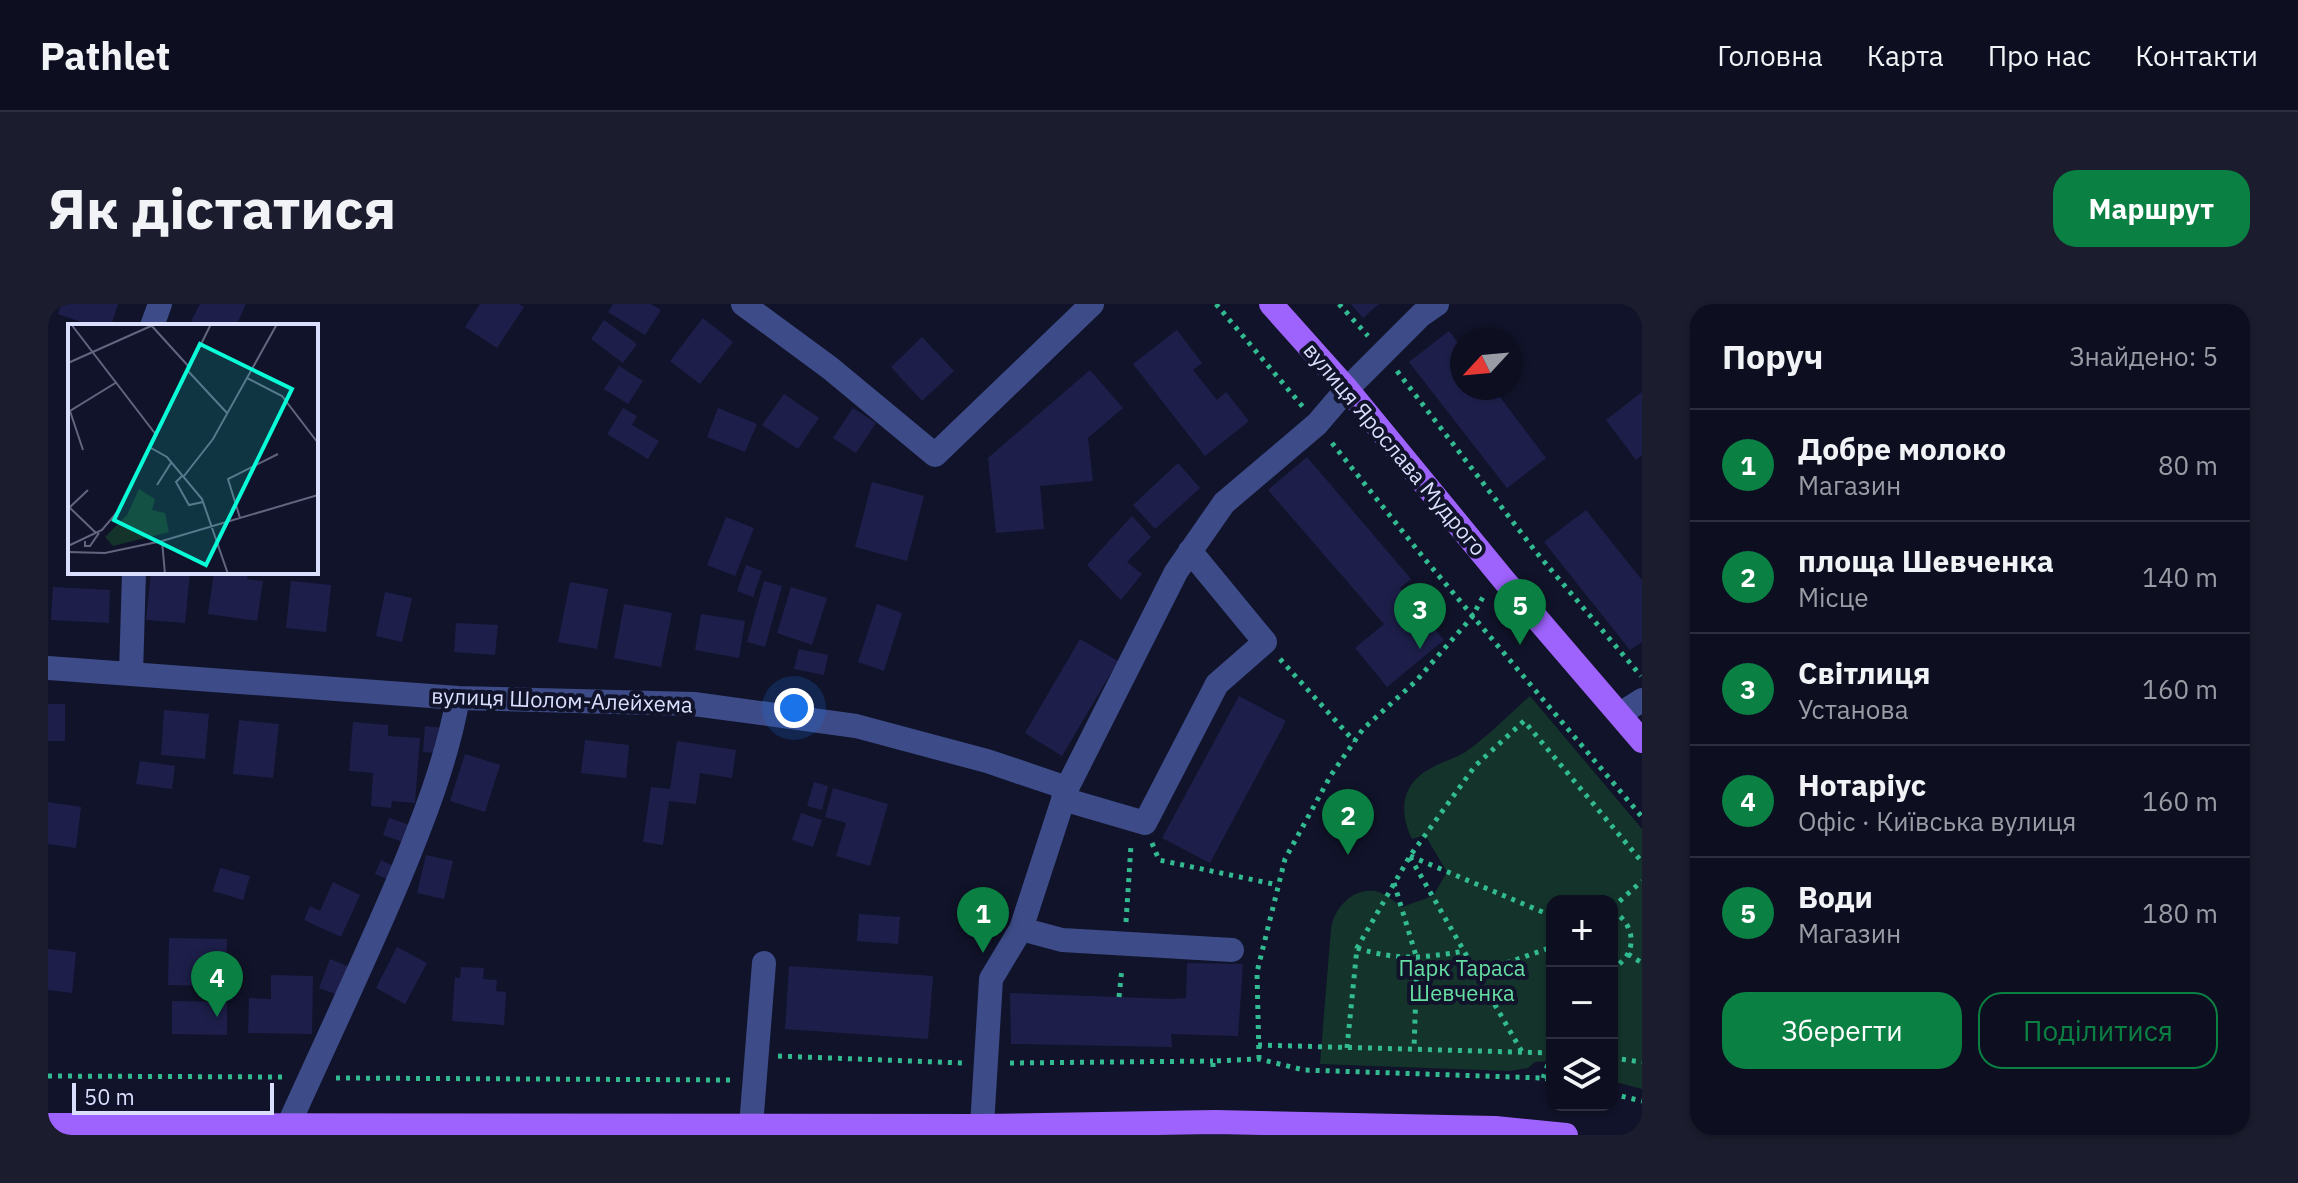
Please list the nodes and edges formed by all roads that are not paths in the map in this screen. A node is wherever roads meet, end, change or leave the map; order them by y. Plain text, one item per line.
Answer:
1 (160, 304) edge
2 (743, 304) edge
3 (1092, 304) edge
4 (1271, 304) edge
5 (1437, 304) edge
6 (153, 324) edge
7 (1347, 389) junction
8 (1190, 551) junction
9 (134, 574) edge
10 (48, 668) edge
11 (131, 674) junction
12 (458, 698) junction
13 (1642, 700) edge
14 (1620, 714) junction
15 (1642, 741) edge
16 (1065, 794) junction
17 (1021, 929) junction
18 (1232, 950) dead end
19 (764, 963) dead end
20 (48, 1125) edge
21 (288, 1126) junction
22 (751, 1126) junction
23 (982, 1126) junction
24 (872, 1130) edge
25 (262, 1131) edge
26 (1566, 1135) edge

1 - 6 street
2 - 3 street
4 - 7 main road, вулиця Ярослава Мудрого
5 - 7 street
7 - 8 street
7 - 14 main road, вулиця Ярослава Мудрого
8 - 16 street
8 - 16 street, вулиця Шолом-Алейхема
9 - 11 street
10 - 11 street, вулиця Шолом-Алейхема
11 - 12 street, вулиця Шолом-Алейхема
12 - 16 street, вулиця Шолом-Алейхема
12 - 21 street
13 - 14 street
14 - 15 main road, вулиця Ярослава Мудрого
16 - 17 street
17 - 18 street
17 - 23 street
19 - 22 street
20 - 25 main road
21 - 22 main road
21 - 25 main road
22 - 24 main road
23 - 24 main road
23 - 26 main road

